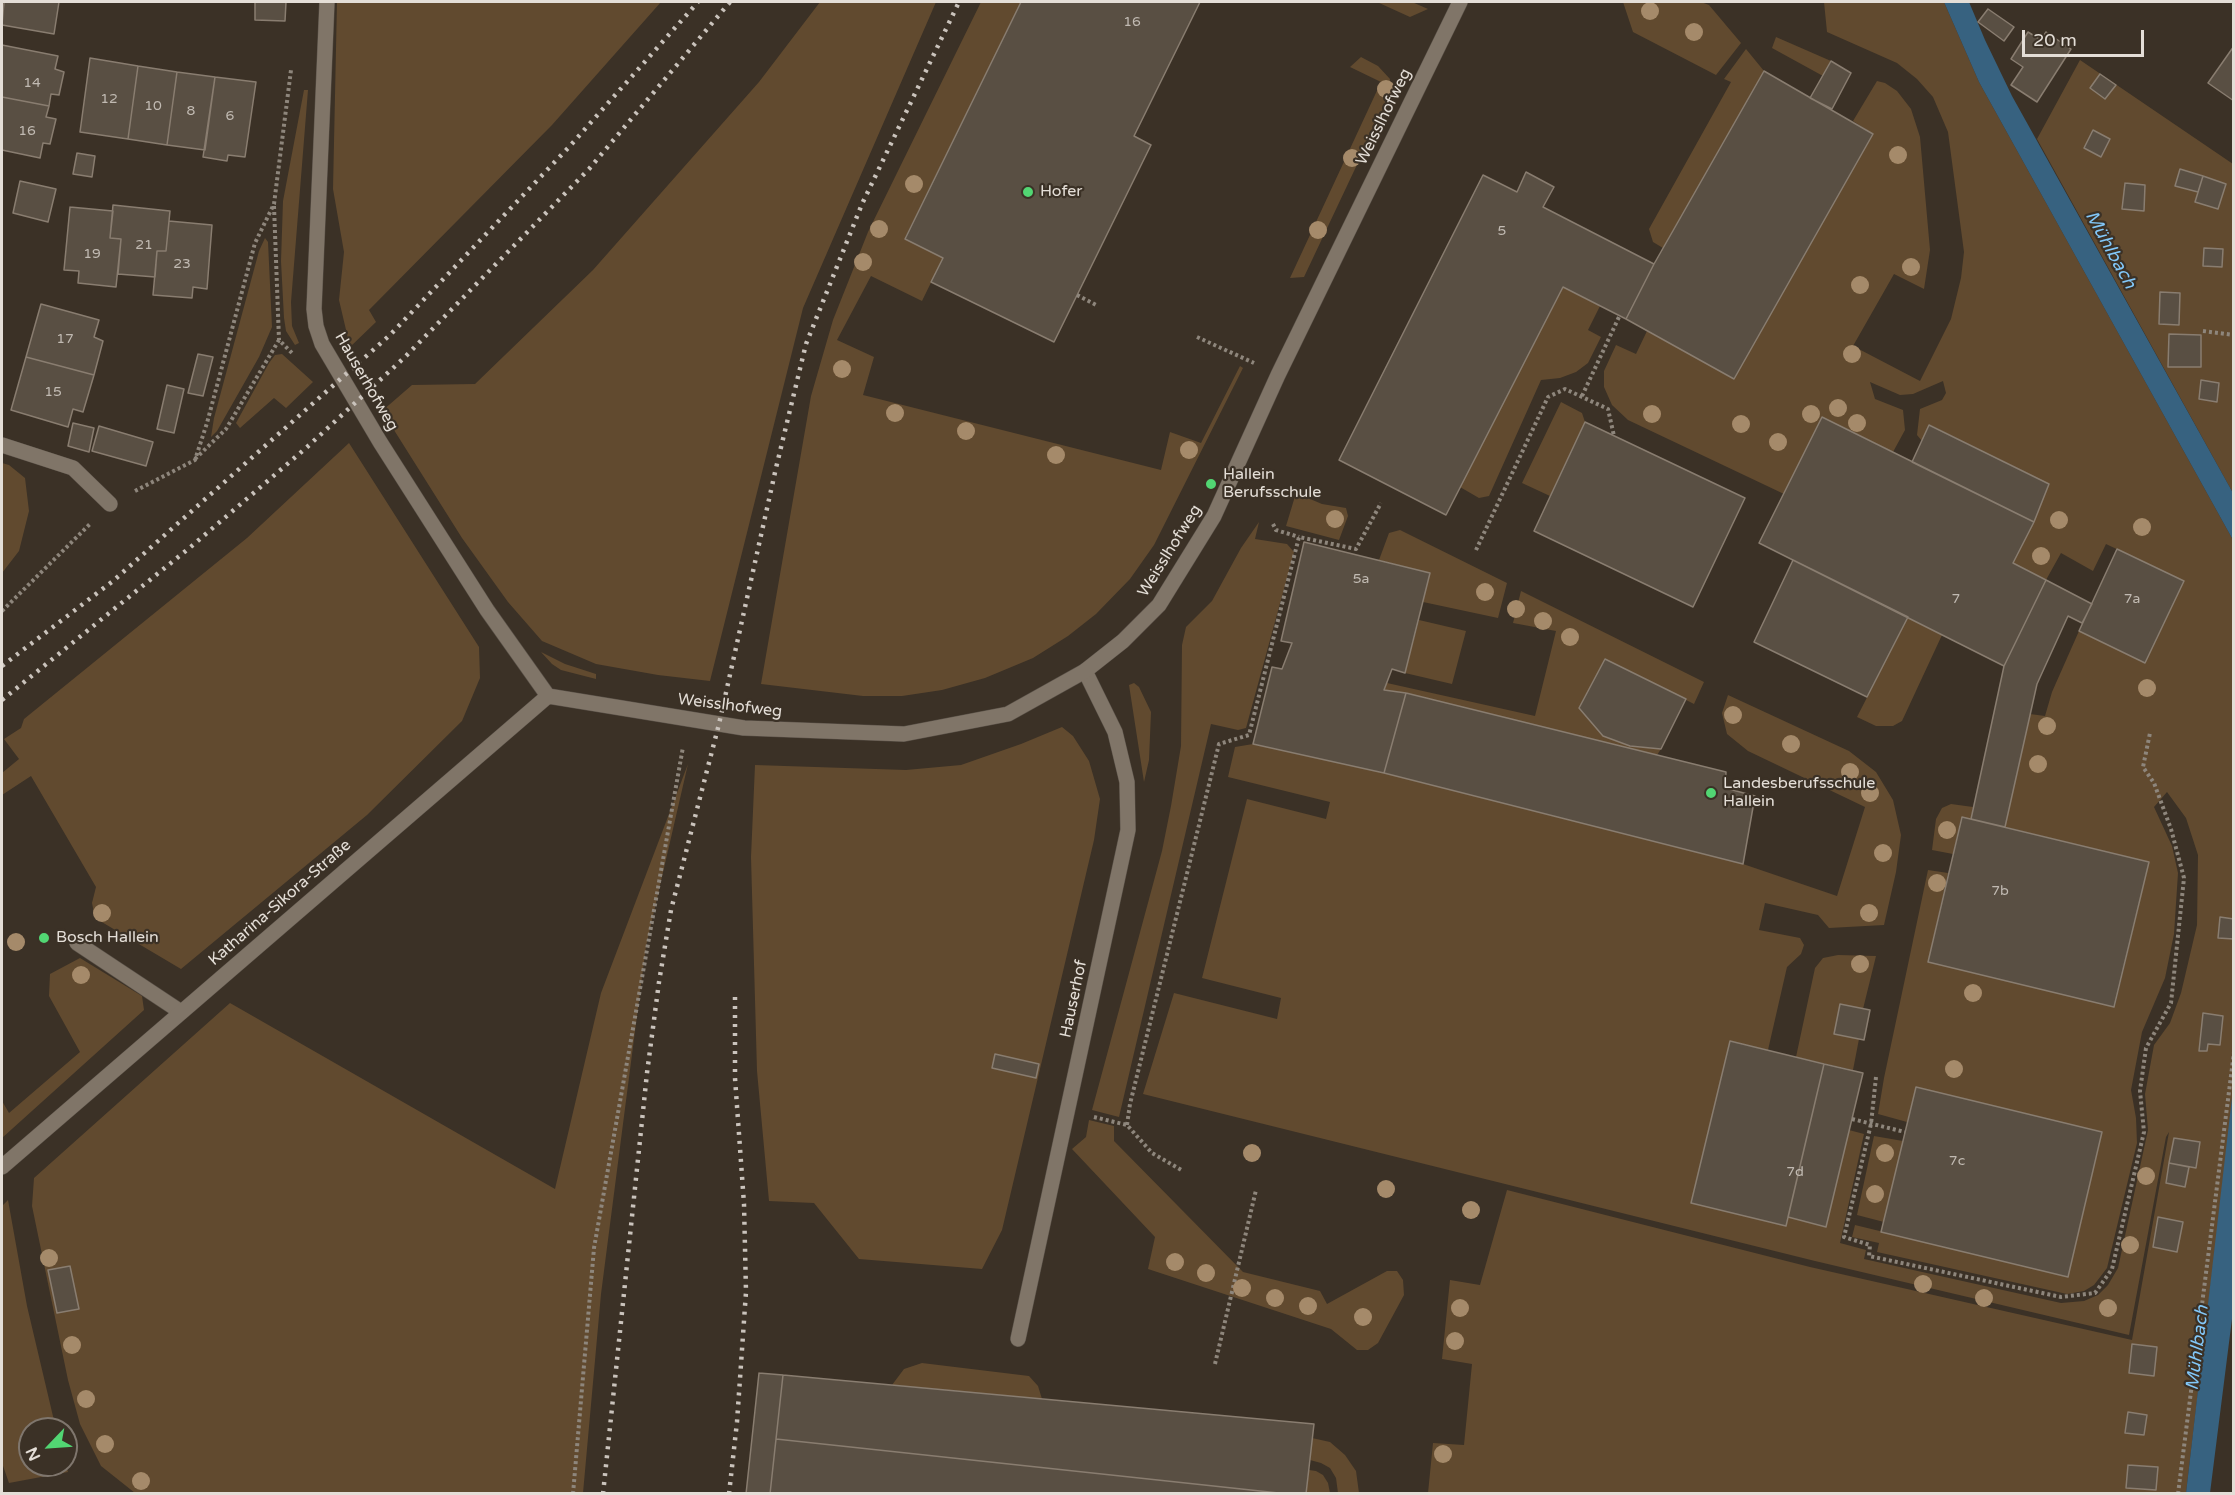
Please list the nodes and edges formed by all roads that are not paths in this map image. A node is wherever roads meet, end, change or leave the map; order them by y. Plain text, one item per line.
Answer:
1 (327, 2) edge
2 (1460, 2) edge
3 (2, 445) edge
4 (110, 504) road end
5 (1085, 671) junction
6 (548, 696) junction
7 (77, 943) dead end
8 (182, 1012) junction
9 (2, 1167) edge
10 (1018, 1339) dead end

1 - 6 street, Hauserhofweg
2 - 5 street, Weisslhofweg
3 - 4 street
5 - 6 street, Weisslhofweg
5 - 10 street, Hauserhof
6 - 8 street, Katharina-Sikora-Straße
7 - 8 street
8 - 9 street, Katharina-Sikora-Straße

